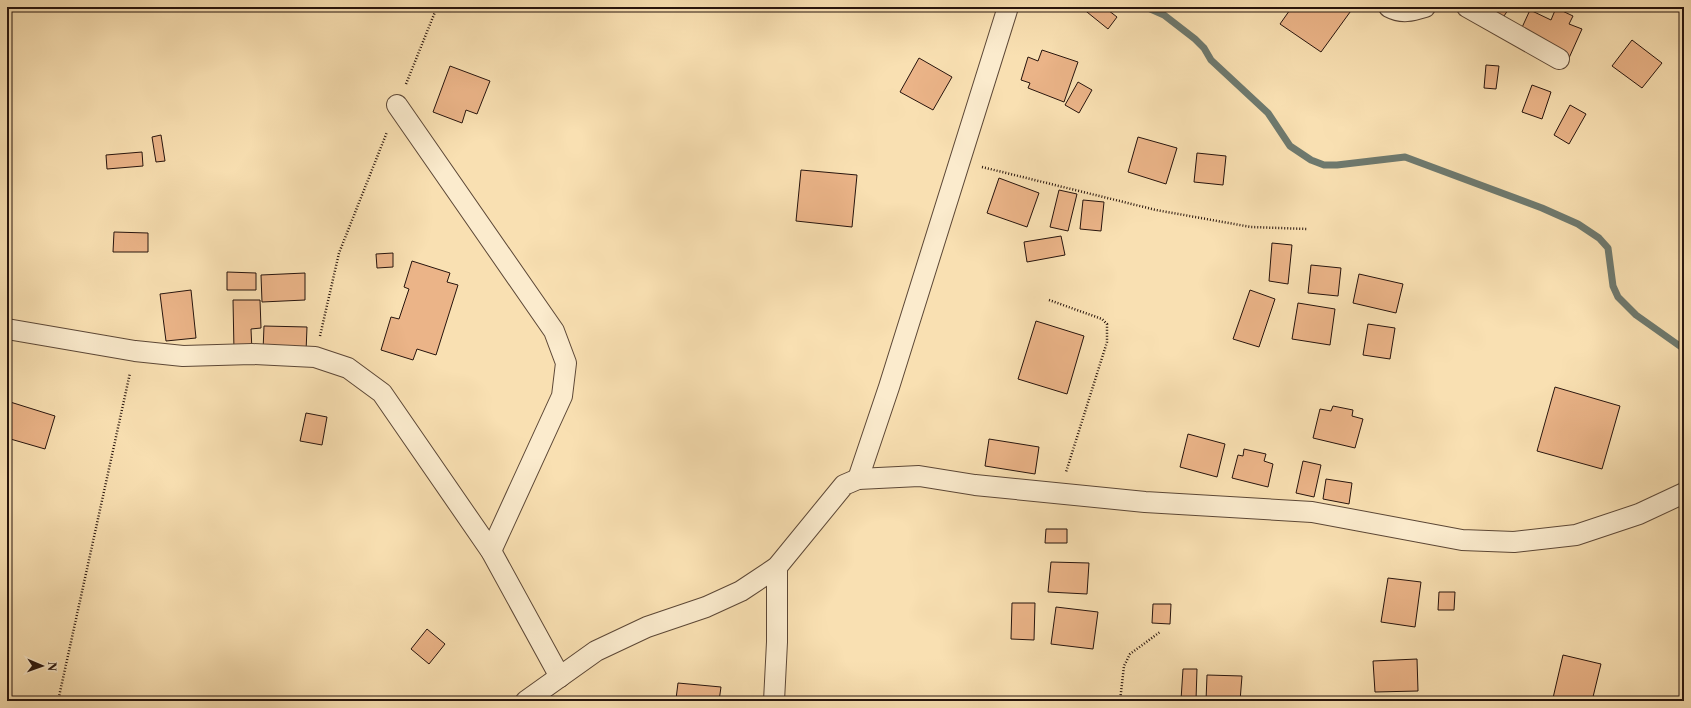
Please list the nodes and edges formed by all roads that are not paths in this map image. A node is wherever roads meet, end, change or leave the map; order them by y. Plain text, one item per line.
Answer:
1 (1008, 7) edge
2 (1389, 7) edge
3 (1425, 7) edge
4 (1467, 7) edge
5 (1560, 59) dead end
6 (397, 105) road end
7 (7, 329) edge
8 (858, 479) junction
9 (1684, 493) edge
10 (491, 552) junction
11 (778, 567) junction
12 (560, 677) junction
13 (526, 701) edge
14 (774, 701) edge

1 - 8 street
2 - 3 street
4 - 5 street
6 - 10 street
7 - 10 street
8 - 9 street
8 - 11 street
10 - 12 street
11 - 12 street
11 - 14 street
12 - 13 street

